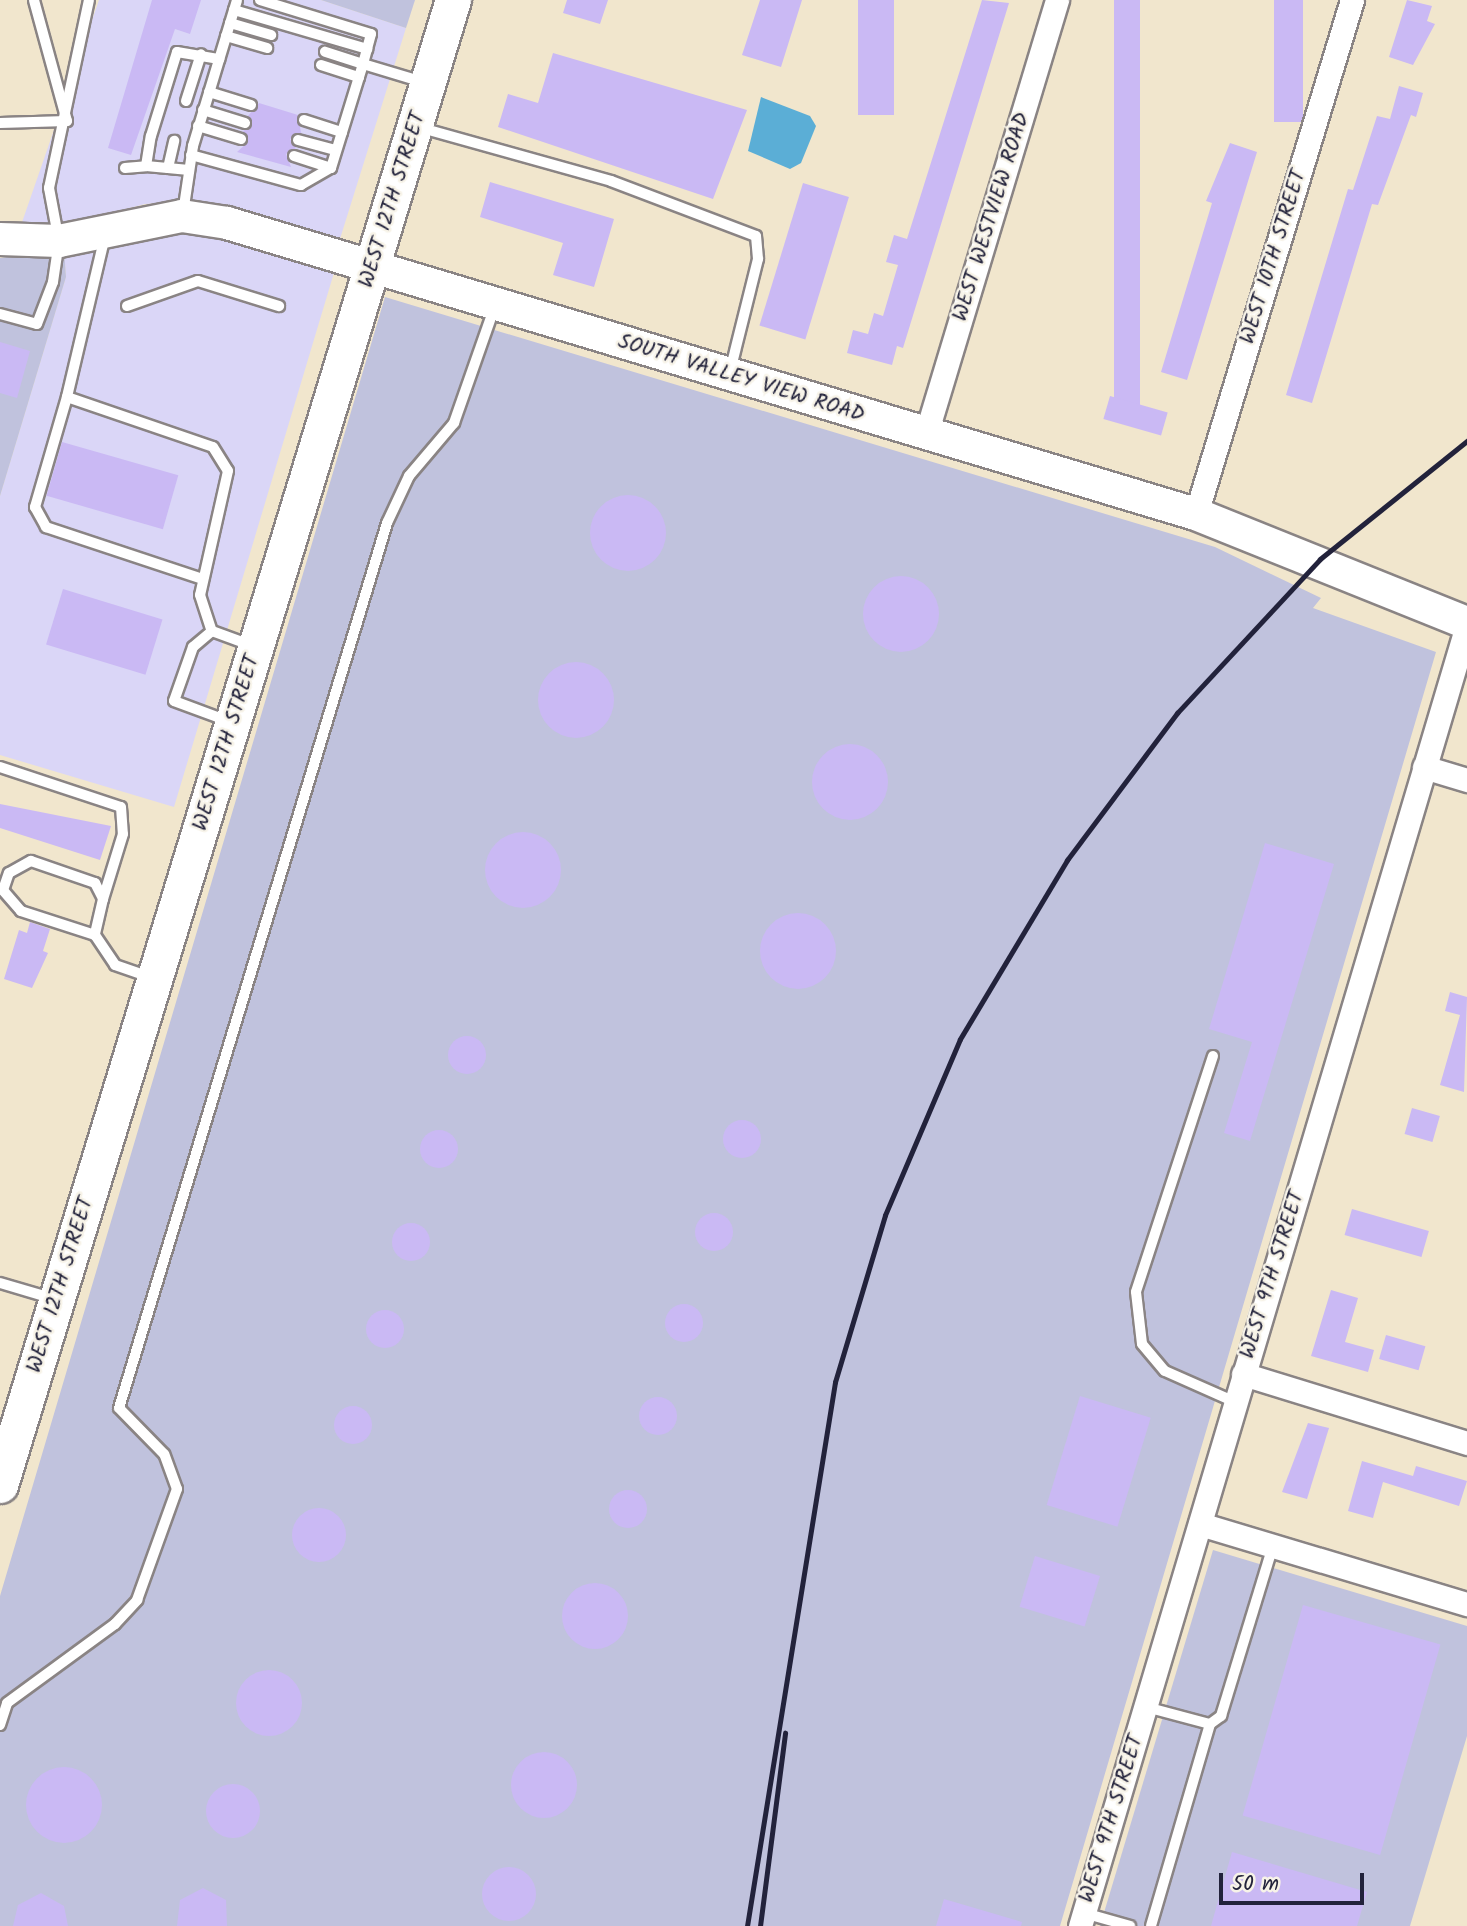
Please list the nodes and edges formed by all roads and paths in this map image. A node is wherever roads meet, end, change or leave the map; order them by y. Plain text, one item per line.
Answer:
1 (34, 0) edge
2 (89, 0) edge
3 (260, 0) edge
4 (453, 0) edge
5 (1057, 0) edge
6 (1352, 0) edge
7 (235, 5) edge
8 (230, 23) junction
9 (271, 35) dead end
10 (226, 36) junction
11 (267, 48) dead end
12 (367, 49) junction
13 (325, 52) dead end
14 (201, 54) junction
15 (219, 59) junction
16 (363, 64) junction
17 (321, 65) dead end
18 (359, 77) junction
19 (428, 84) junction
20 (209, 92) junction
21 (186, 101) dead end
22 (251, 105) dead end
23 (203, 110) junction
24 (304, 120) dead end
25 (67, 121) junction
26 (0, 123) edge
27 (245, 123) dead end
28 (198, 126) junction
29 (415, 126) junction
30 (342, 132) junction
31 (241, 139) dead end
32 (298, 140) dead end
33 (174, 141) dead end
34 (337, 150) junction
35 (191, 155) junction
36 (294, 156) dead end
37 (146, 166) junction
38 (331, 167) junction
39 (168, 168) junction
40 (125, 169) dead end
41 (189, 170) junction
42 (182, 216) junction
43 (107, 229) junction
44 (0, 239) edge
45 (59, 242) junction
46 (372, 269) junction
47 (127, 306) dead end
48 (279, 306) dead end
49 (495, 306) junction
50 (0, 314) edge
51 (729, 375) junction
52 (67, 397) junction
53 (926, 434) junction
54 (1196, 514) junction
55 (202, 579) junction
56 (1467, 624) edge
57 (212, 631) junction
58 (256, 647) junction
59 (233, 723) junction
60 (0, 766) edge
61 (1424, 767) junction
62 (1467, 780) edge
63 (103, 899) junction
64 (3, 902) edge
65 (95, 935) junction
66 (155, 979) junction
67 (1213, 1056) dead end
68 (0, 1283) edge
69 (57, 1300) junction
70 (1243, 1374) junction
71 (1235, 1402) junction
72 (1467, 1443) edge
73 (0, 1485) edge
74 (1200, 1524) junction
75 (1273, 1546) junction
76 (1467, 1604) edge
77 (1146, 1707) junction
78 (1210, 1724) junction
79 (0, 1725) edge
80 (1082, 1920) edge
81 (1130, 1926) edge
82 (1151, 1926) edge

1 - 25 lane
2 - 25 lane
3 - 12 lane
4 - 19 main road, WEST 12TH STREET
5 - 53 street, WEST WESTVIEW ROAD
6 - 54 street, WEST 10TH STREET
7 - 8 lane
7 - 12 lane
8 - 9 lane
8 - 10 lane
10 - 11 lane
10 - 15 lane
12 - 16 lane
13 - 16 lane
14 - 15 lane
14 - 21 lane
14 - 37 lane
15 - 20 lane
16 - 18 lane
16 - 19 lane
17 - 18 lane
18 - 30 lane
19 - 29 main road, WEST 12TH STREET
20 - 22 lane
20 - 23 lane
23 - 27 lane
23 - 28 lane
24 - 30 lane
25 - 26 lane
25 - 45 lane
28 - 31 lane
28 - 35 lane
29 - 46 main road, WEST 12TH STREET
29 - 51 lane
30 - 34 lane
32 - 34 lane
33 - 39 lane
34 - 38 lane
35 - 38 lane
35 - 41 lane
36 - 38 lane
37 - 39 lane
37 - 40 lane
39 - 41 lane
41 - 42 lane
42 - 43 street, SOUTH VALLEY VIEW ROAD
42 - 46 street, SOUTH VALLEY VIEW ROAD
43 - 45 street, SOUTH VALLEY VIEW ROAD
43 - 52 lane
44 - 45 street, SOUTH VALLEY VIEW ROAD
45 - 50 lane
46 - 49 street, SOUTH VALLEY VIEW ROAD
46 - 58 main road, WEST 12TH STREET
47 - 48 lane
49 - 51 street, SOUTH VALLEY VIEW ROAD
49 - 79 lane
51 - 53 street, SOUTH VALLEY VIEW ROAD
52 - 55 lane
52 - 55 lane
53 - 54 street, SOUTH VALLEY VIEW ROAD
54 - 56 street, SOUTH VALLEY VIEW ROAD
55 - 57 lane
56 - 61 street, WEST 9TH STREET
57 - 58 lane
57 - 59 lane
58 - 59 main road, WEST 12TH STREET
59 - 66 main road, WEST 12TH STREET
60 - 63 lane
61 - 62 street
61 - 70 street, WEST 9TH STREET
63 - 64 lane
63 - 65 lane
64 - 65 lane
65 - 66 lane
66 - 69 main road, WEST 12TH STREET
67 - 71 lane
68 - 69 lane
69 - 73 main road, WEST 12TH STREET
70 - 71 street, WEST 9TH STREET
70 - 72 street
71 - 74 street, WEST 9TH STREET
74 - 75 street
74 - 77 street, WEST 9TH STREET
75 - 76 street
75 - 78 lane
77 - 78 lane
77 - 80 street, WEST 9TH STREET
78 - 82 lane
80 - 81 lane

